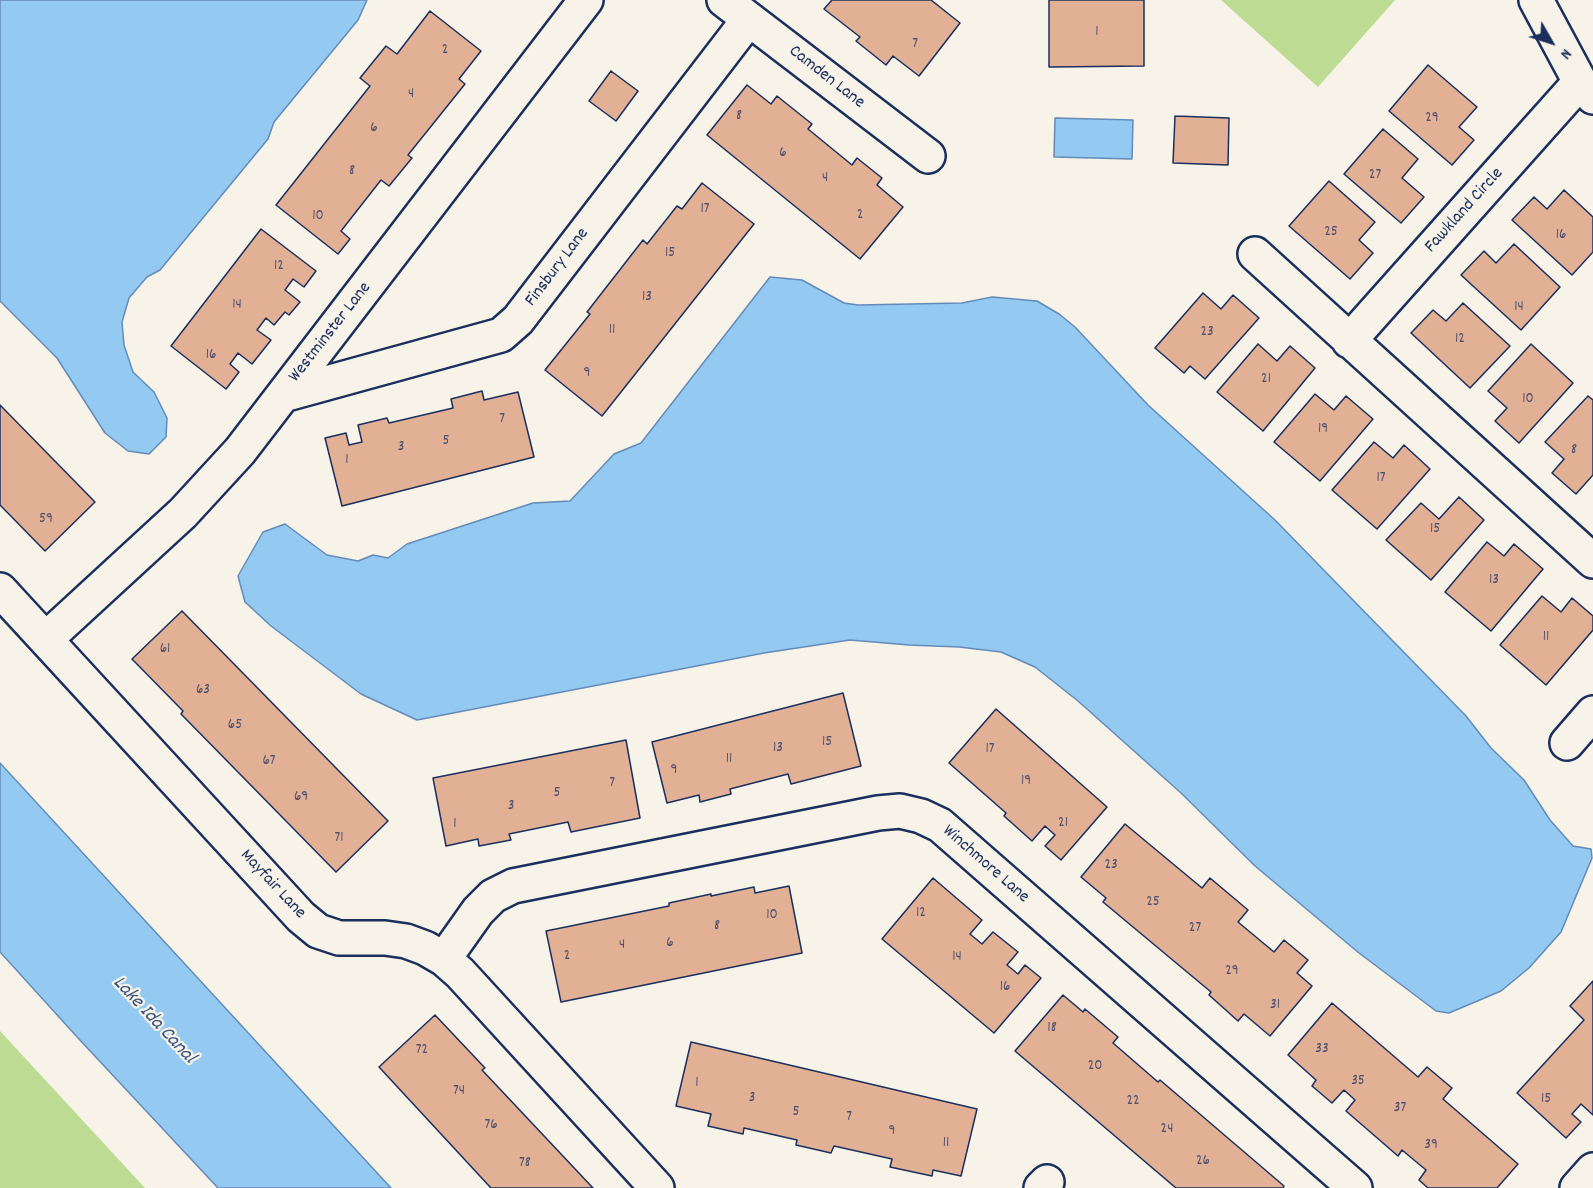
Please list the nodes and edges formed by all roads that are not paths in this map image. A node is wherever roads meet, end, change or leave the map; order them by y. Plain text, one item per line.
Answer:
1 (586, 0) edge
2 (1536, 0) edge
3 (737, 10) edge
4 (1587, 89) edge
5 (927, 156) dead end
6 (1255, 254) dead end
7 (1349, 341) junction
8 (283, 395) junction
9 (1593, 561) edge
10 (0, 590) edge
11 (46, 639) junction
12 (1593, 713) edge
13 (1567, 743) dead end
14 (444, 959) junction
15 (1593, 1170) edge
16 (657, 1188) edge
17 (1355, 1188) edge
18 (1577, 1188) edge

1 - 8 street, Westminster Lane
2 - 4 street
3 - 5 street, Camden Lane
3 - 8 street, Finsbury Lane
4 - 7 street, Fawkland Circle
6 - 7 street
7 - 9 street
8 - 11 street, Westminster Lane
10 - 11 street, Mayfair Lane
11 - 14 street, Mayfair Lane
12 - 13 street
14 - 16 street, Mayfair Lane
14 - 17 street, Winchmore Lane
15 - 18 street

